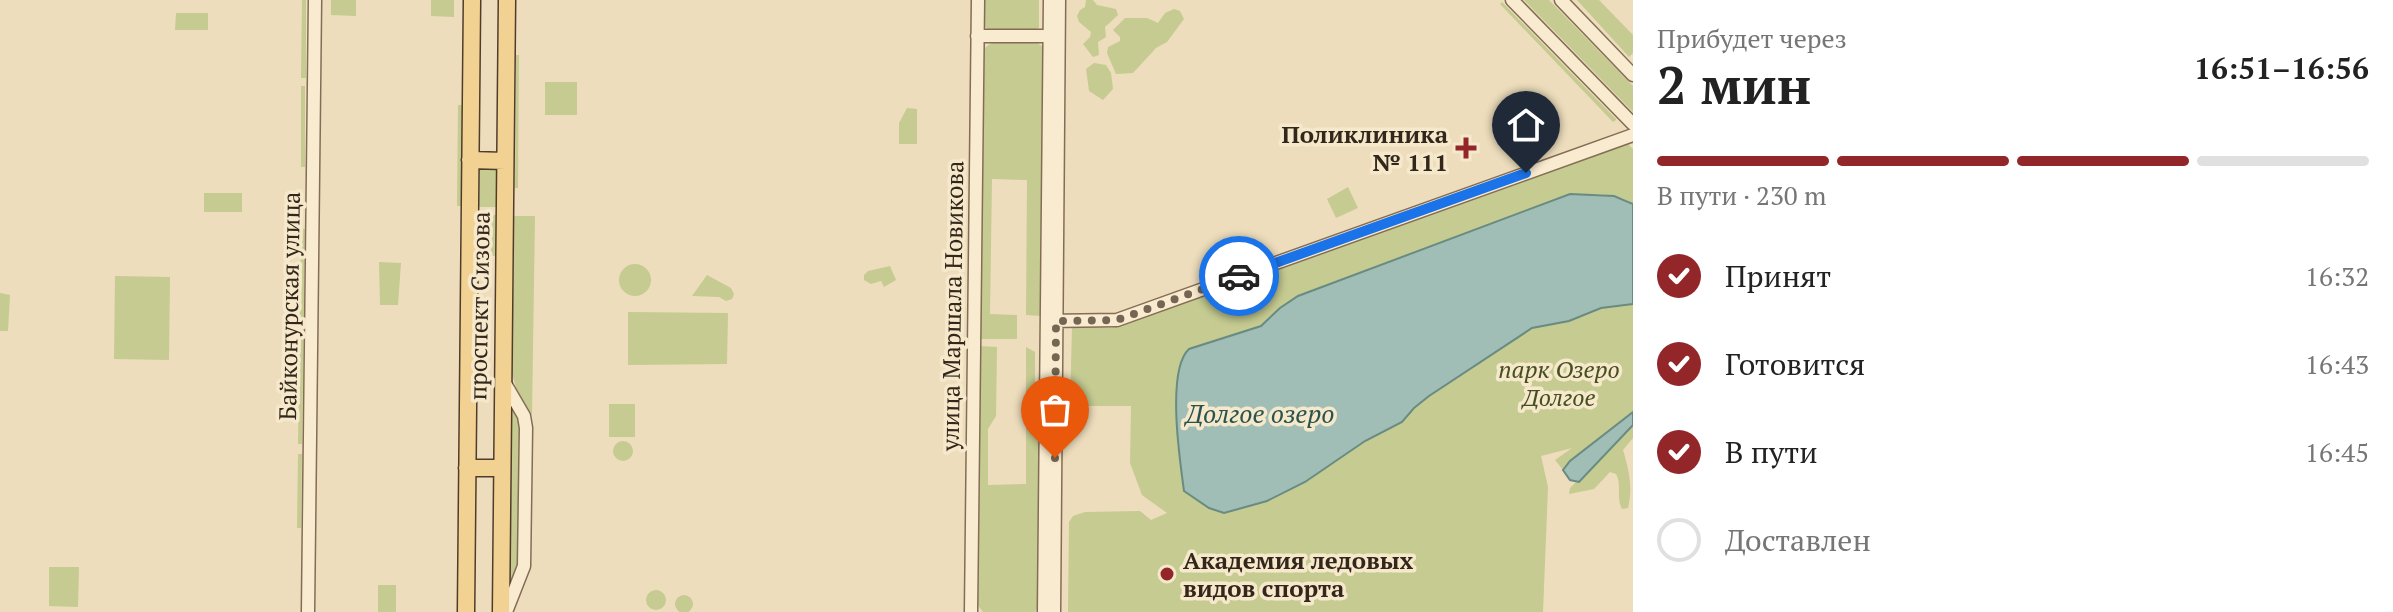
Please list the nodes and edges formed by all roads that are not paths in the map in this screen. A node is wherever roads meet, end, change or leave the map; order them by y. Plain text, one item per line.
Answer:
1 (315, 0) edge
2 (472, 0) edge
3 (507, 0) edge
4 (978, 0) edge
5 (1050, 0) edge
6 (1059, 0) edge
7 (1512, 0) edge
8 (1561, 0) edge
9 (977, 36) junction
10 (1054, 36) junction
11 (1633, 75) edge
12 (1633, 124) edge
13 (1633, 135) edge
14 (470, 160) junction
15 (505, 161) junction
16 (1052, 321) junction
17 (502, 379) junction
18 (467, 468) junction
19 (502, 468) junction
20 (308, 612) edge
21 (466, 612) edge
22 (504, 612) edge
23 (971, 612) edge
24 (1044, 612) edge
25 (1054, 612) edge

1 - 20 street, Байконурская улица
2 - 14 main road, проспект Сизова
3 - 15 main road, проспект Сизова
4 - 9 street, улица Маршала Новикова
5 - 10 street
6 - 10 street
7 - 12 street
8 - 11 street
9 - 10 street
9 - 23 street, улица Маршала Новикова
10 - 16 street
13 - 16 street
14 - 15 main road
14 - 18 main road, проспект Сизова
15 - 17 main road, проспект Сизова
16 - 24 street
16 - 25 street
17 - 19 main road, проспект Сизова
17 - 22 street
18 - 19 main road
18 - 21 main road, проспект Сизова
19 - 22 main road, проспект Сизова

